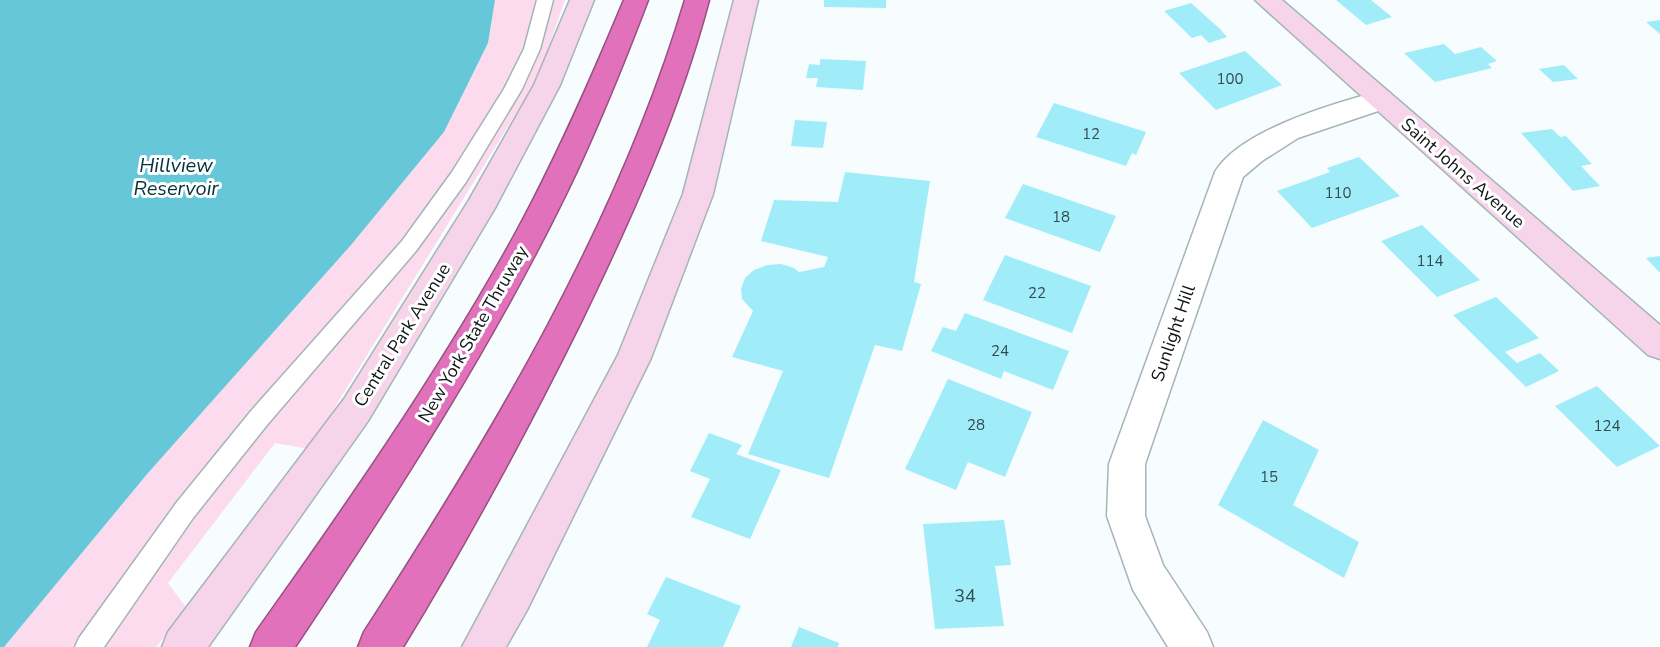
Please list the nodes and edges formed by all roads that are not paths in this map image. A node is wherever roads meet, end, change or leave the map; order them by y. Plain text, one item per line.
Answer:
1 (545, 0) edge
2 (582, 0) edge
3 (636, 0) edge
4 (697, 0) edge
5 (746, 0) edge
6 (1267, 0) edge
7 (1380, 100) junction
8 (1660, 345) edge
9 (88, 647) edge
10 (183, 647) edge
11 (272, 647) edge
12 (379, 647) edge
13 (483, 647) edge
14 (1192, 647) edge

1 - 9 lane
2 - 10 main road, Central Park Avenue
3 - 11 highway, New York State Thruway
4 - 12 highway
5 - 13 main road
6 - 7 main road, Saint Johns Avenue
7 - 8 main road, Saint Johns Avenue
7 - 14 street, Sunlight Hill

